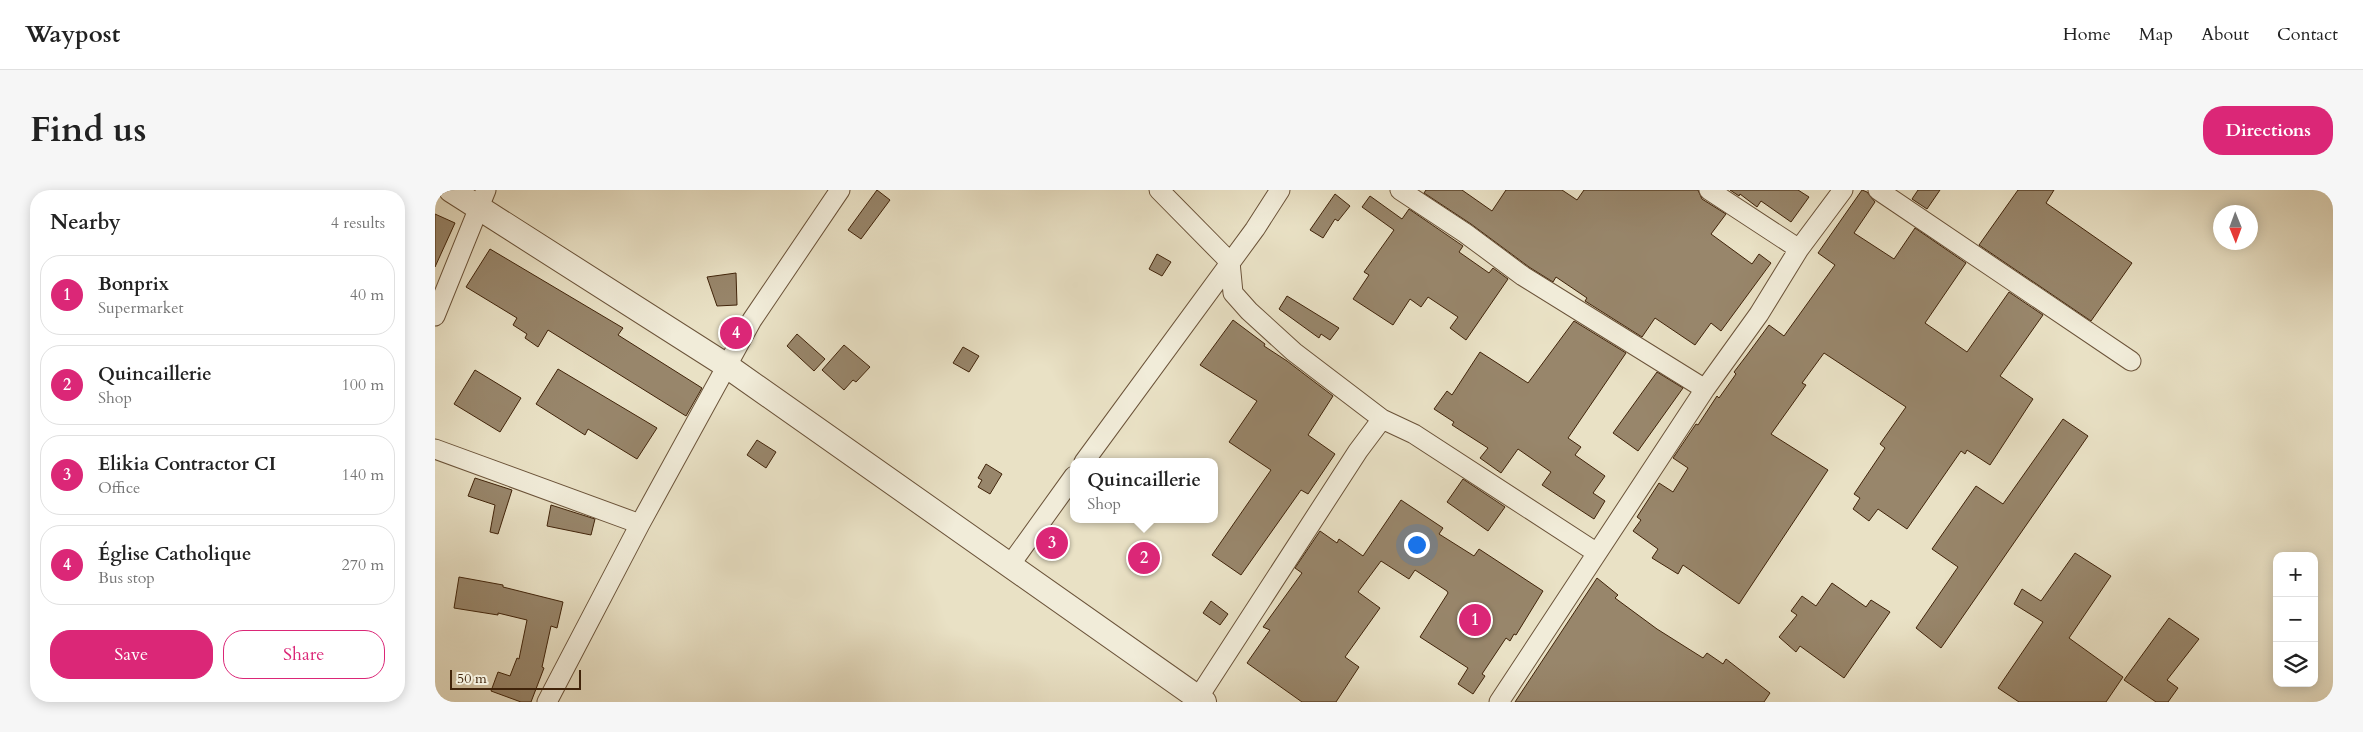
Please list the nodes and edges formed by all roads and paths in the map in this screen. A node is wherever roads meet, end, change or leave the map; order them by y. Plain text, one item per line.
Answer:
1 (451, 190) edge
2 (840, 190) edge
3 (1159, 190) edge
4 (1280, 190) edge
5 (1709, 190) edge
6 (1843, 190) edge
7 (1877, 190) edge
8 (1403, 191) edge
9 (483, 200) edge
10 (1799, 249) junction
11 (1230, 262) junction
12 (435, 316) edge
13 (2131, 361) dead end
14 (727, 366) junction
15 (1705, 389) junction
16 (1382, 419) junction
17 (435, 449) edge
18 (1087, 458) edge
19 (1070, 482) edge
20 (640, 524) junction
21 (1597, 553) junction
22 (1010, 565) junction
23 (1201, 700) edge
24 (547, 702) edge
25 (1499, 702) edge

1 - 9 street
2 - 14 street
3 - 11 street
4 - 11 street
5 - 10 street
6 - 10 street
7 - 13 street
8 - 15 street
9 - 12 street
9 - 14 street
10 - 15 street
11 - 16 street
11 - 18 street
14 - 20 street
14 - 22 street
15 - 21 street
16 - 21 street
16 - 23 street
17 - 20 street
19 - 22 street
20 - 24 street
21 - 25 street
22 - 23 street

